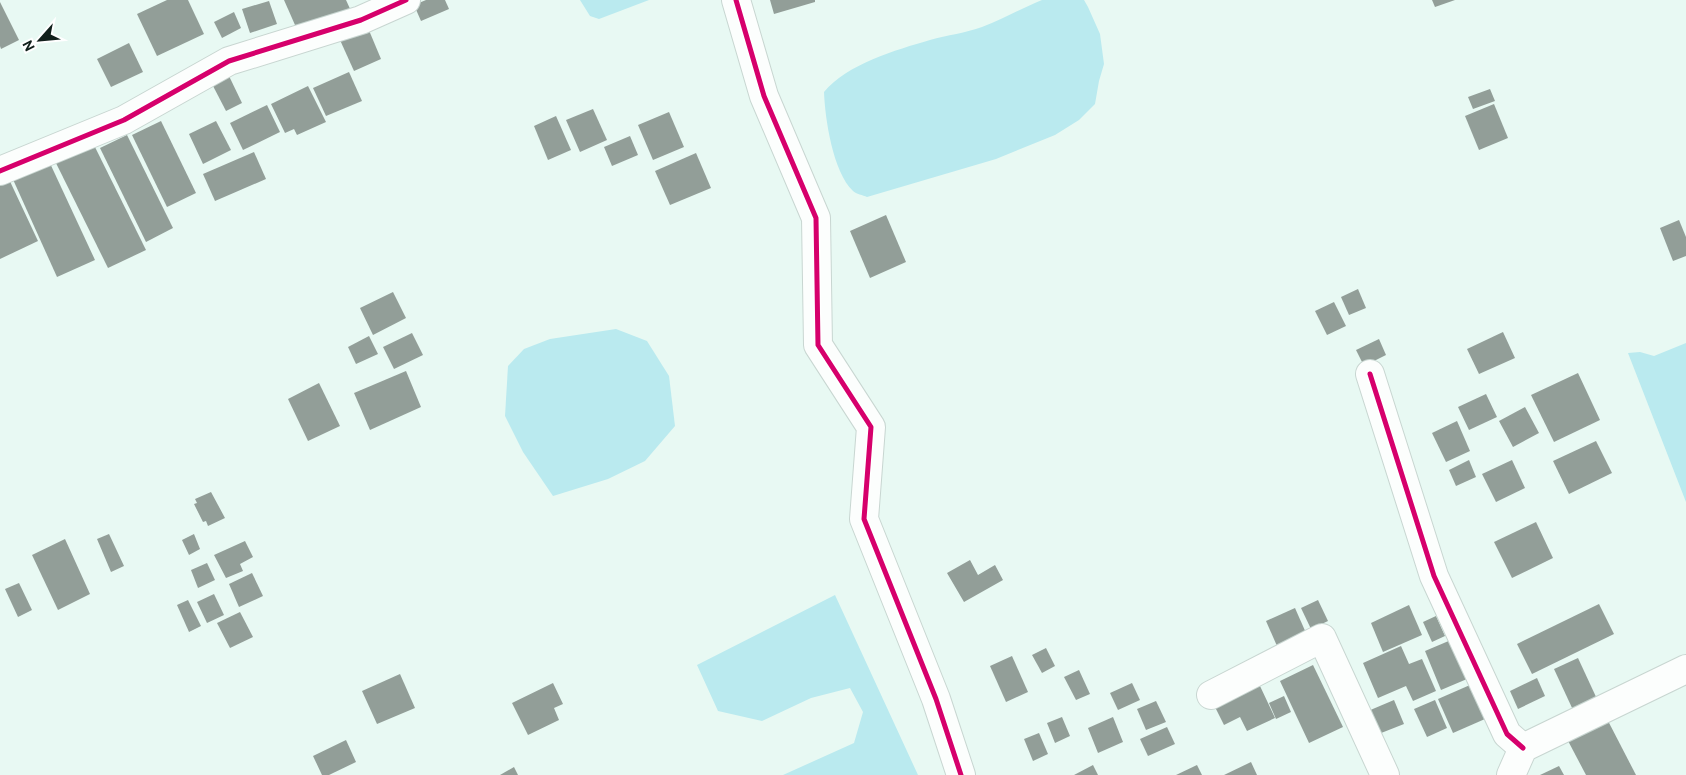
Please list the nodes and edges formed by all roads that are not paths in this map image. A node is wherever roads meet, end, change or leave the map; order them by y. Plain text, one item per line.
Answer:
1 (406, 0) edge
2 (736, 0) edge
3 (0, 171) edge
4 (1370, 374) dead end
5 (1686, 669) edge
6 (1210, 695) dead end
7 (1523, 748) junction
8 (961, 775) edge
9 (1385, 775) edge
10 (1511, 775) edge

1 - 3 street
2 - 8 street
4 - 7 street
5 - 7 street
6 - 9 street
7 - 10 street

